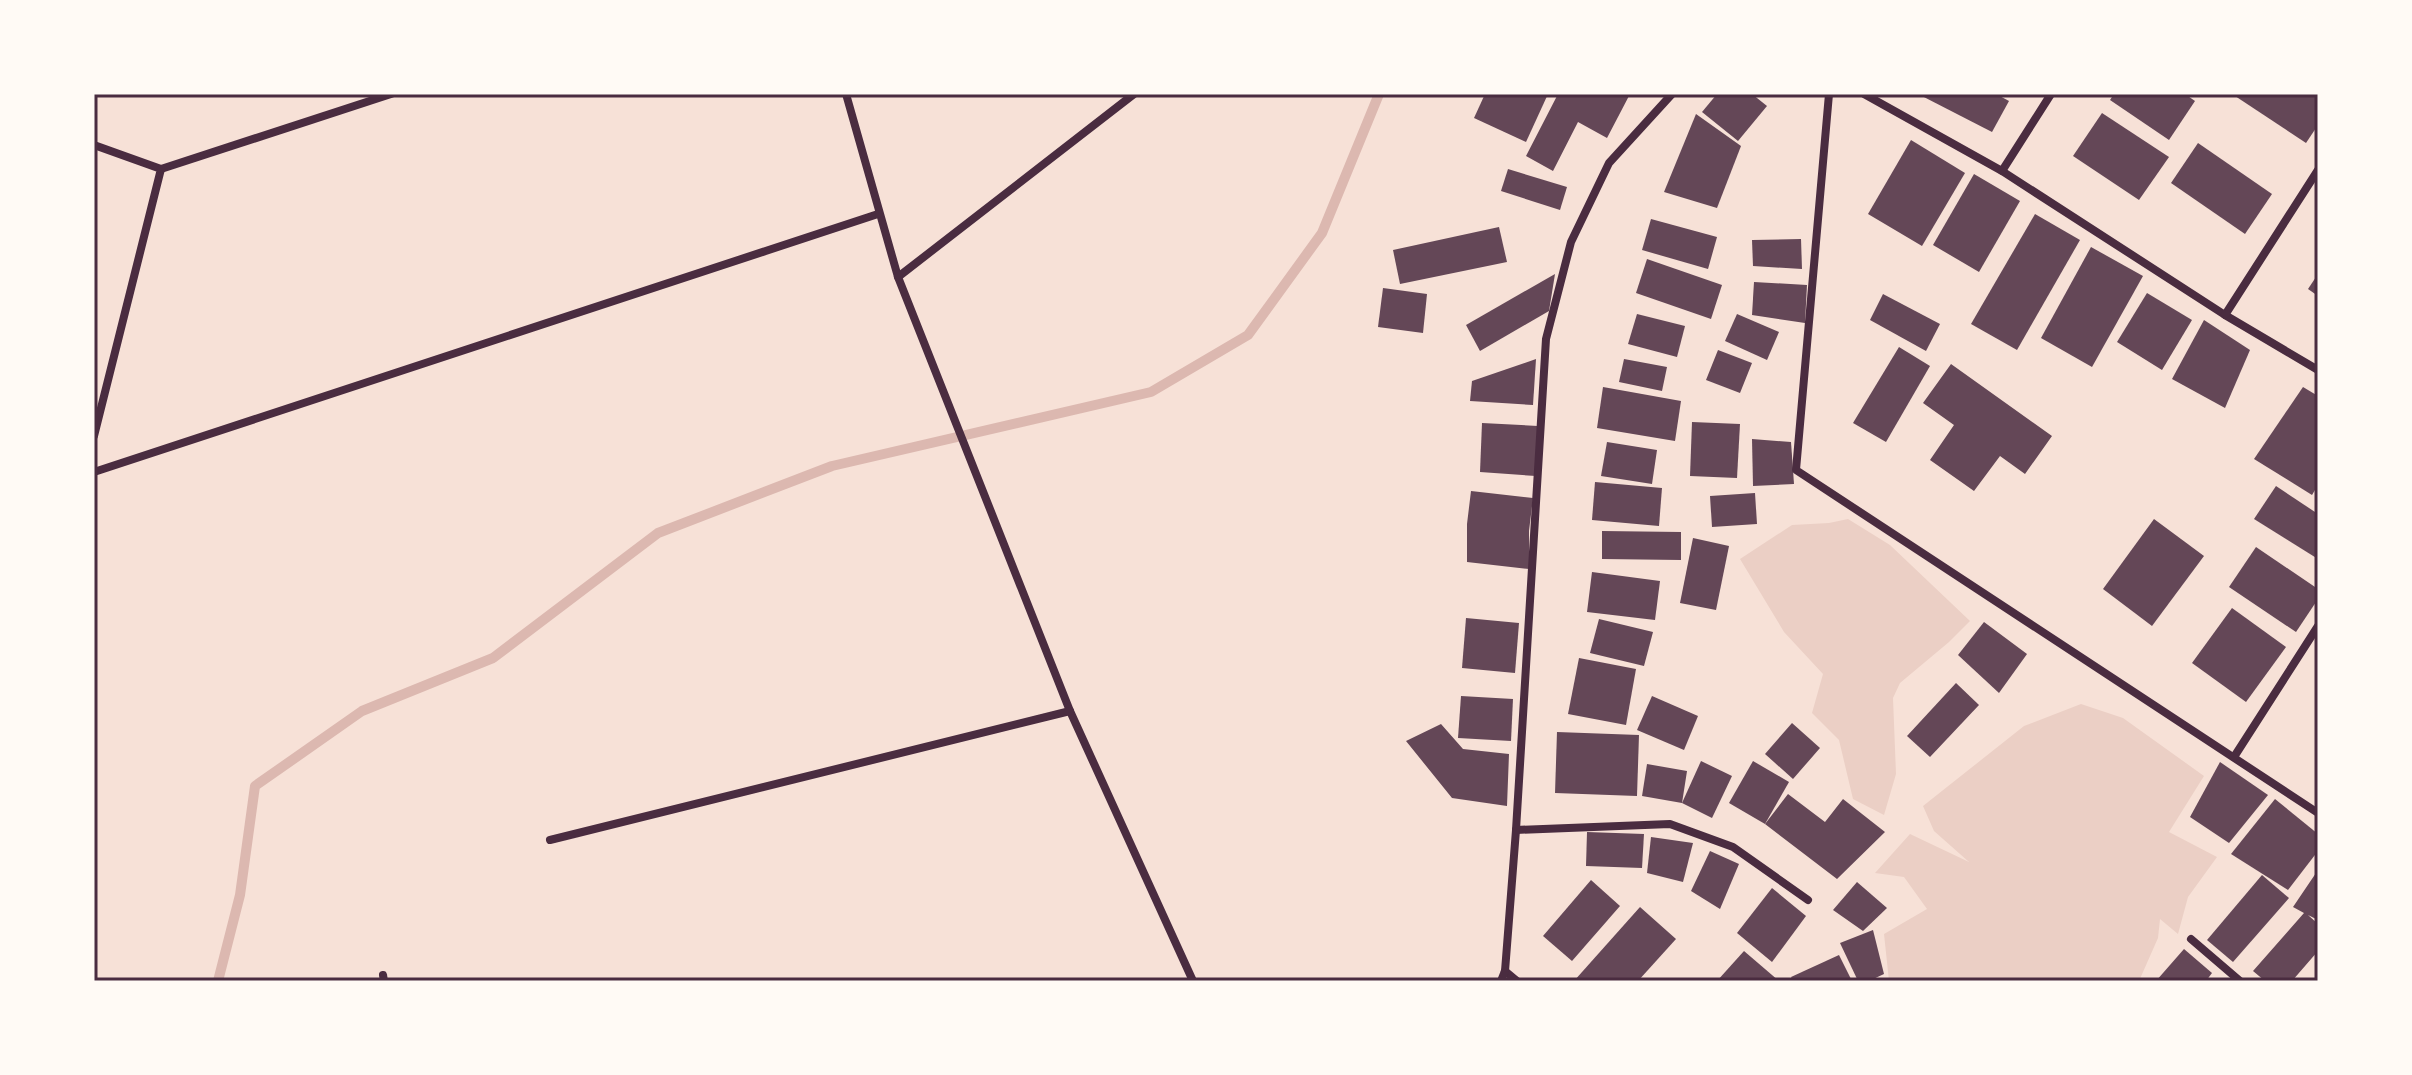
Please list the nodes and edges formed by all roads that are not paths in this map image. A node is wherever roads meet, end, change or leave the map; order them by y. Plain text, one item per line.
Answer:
1 (391, 94) edge
2 (846, 94) edge
3 (1134, 94) edge
4 (1672, 94) edge
5 (1829, 94) edge
6 (1864, 94) edge
7 (2051, 94) edge
8 (94, 145) edge
9 (161, 169) junction
10 (2318, 170) edge
11 (2002, 171) junction
12 (878, 214) junction
13 (898, 277) junction
14 (2225, 315) junction
15 (2318, 370) edge
16 (94, 436) edge
17 (94, 472) edge
18 (2318, 626) edge
19 (1070, 711) junction
20 (2234, 757) junction
21 (2318, 813) edge
22 (1516, 830) junction
23 (550, 840) dead end
24 (1808, 900) dead end
25 (2191, 939) dead end
26 (1505, 971) junction
27 (1193, 981) edge
28 (1501, 981) edge
29 (1517, 981) edge
30 (2240, 981) edge

1 - 9 street
2 - 12 street
3 - 13 street
4 - 22 street
5 - 20 street
6 - 11 street
7 - 11 street
8 - 9 street
9 - 16 street
10 - 14 street
11 - 14 street
12 - 13 street
12 - 17 street
13 - 19 street
14 - 15 street
18 - 20 street
19 - 23 street
19 - 27 street
20 - 21 street
22 - 24 street
22 - 26 street
25 - 30 street
26 - 28 street
26 - 29 street

